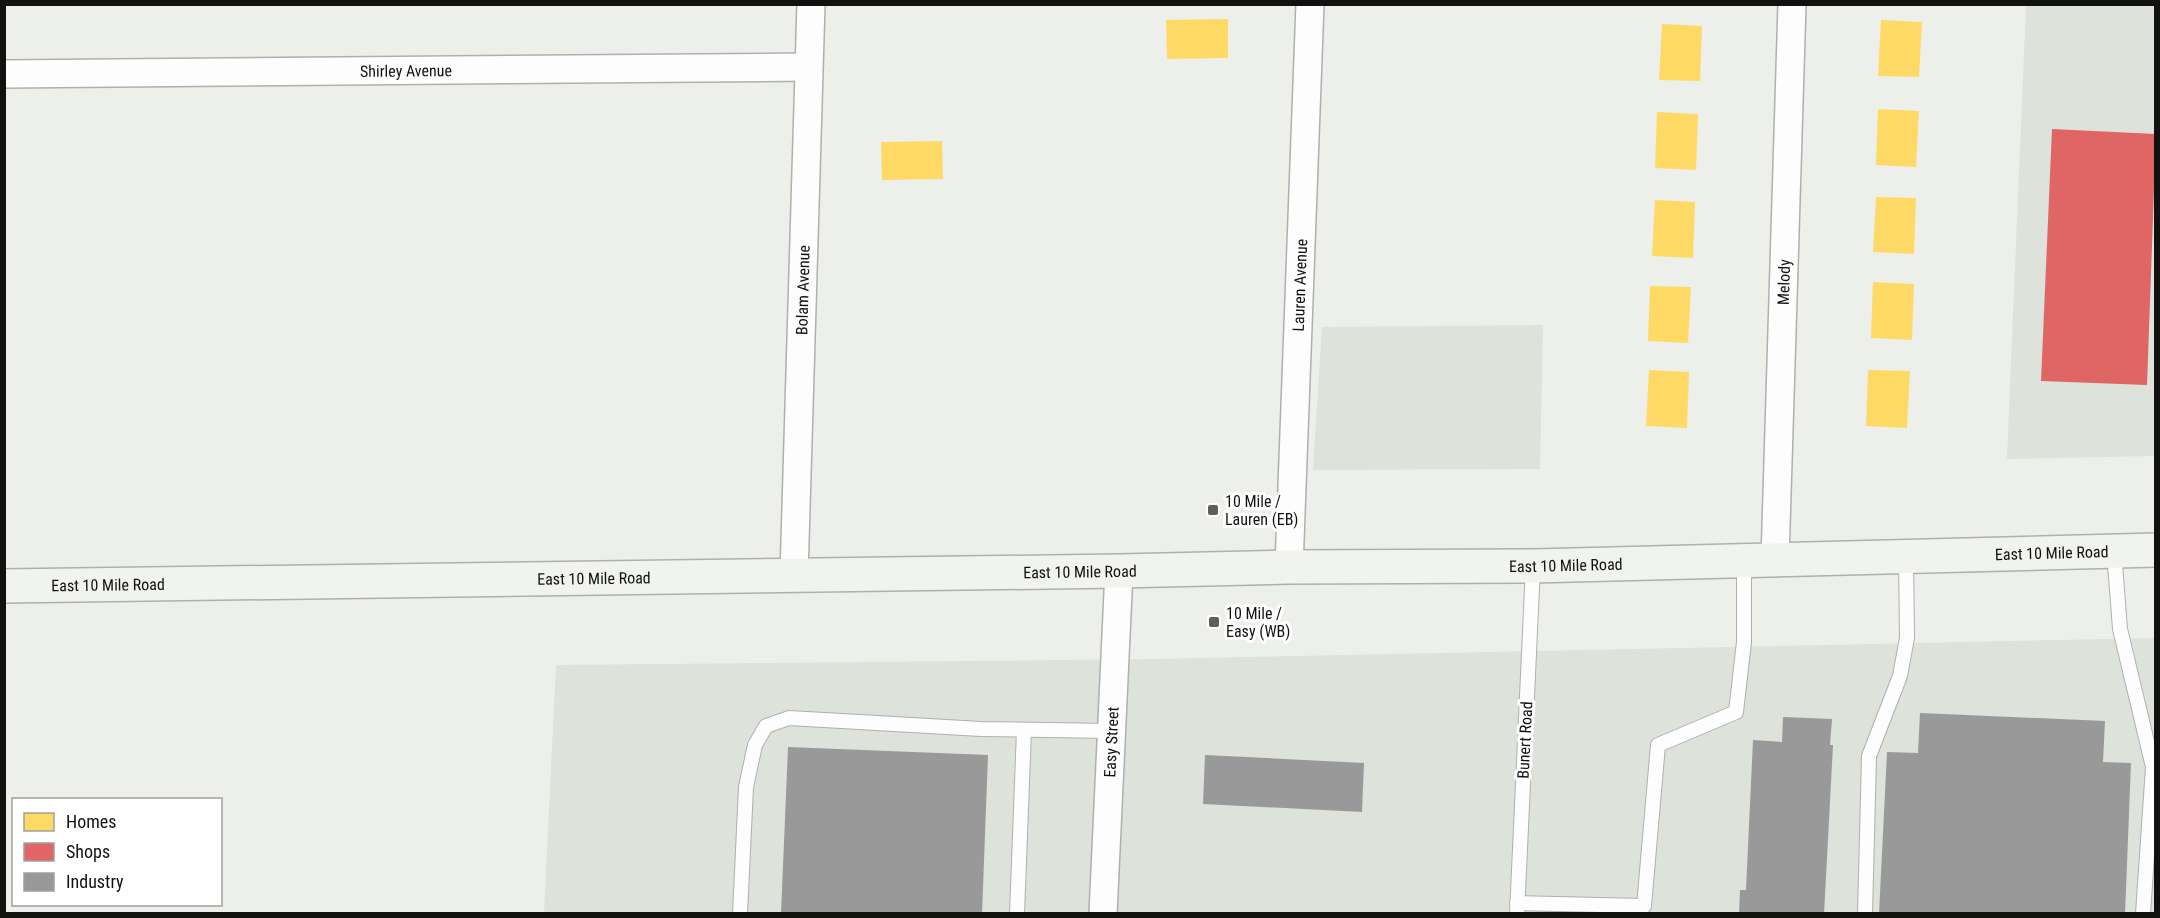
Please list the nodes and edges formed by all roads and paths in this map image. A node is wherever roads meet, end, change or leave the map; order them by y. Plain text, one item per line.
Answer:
1 (811, 4) edge
2 (1310, 4) edge
3 (1792, 4) edge
4 (808, 67) junction
5 (4, 74) edge
6 (2156, 550) edge
7 (2114, 551) junction
8 (1906, 556) junction
9 (1759, 560) junction
10 (1533, 566) junction
11 (1289, 567) junction
12 (1119, 571) junction
13 (794, 574) junction
14 (4, 586) edge
15 (1024, 730) junction
16 (1112, 731) junction
17 (1517, 908) edge
18 (1647, 910) edge
19 (740, 914) edge
20 (1017, 914) edge
21 (1103, 914) edge
22 (1866, 914) edge
23 (2143, 914) edge

1 - 4 street, Bolam Avenue
2 - 11 street, Lauren Avenue
3 - 9 street, Melody
4 - 5 street, Shirley Avenue
4 - 13 street, Bolam Avenue
6 - 7 main road, East 10 Mile Road
7 - 8 main road, East 10 Mile Road
7 - 23 lane
8 - 9 main road, East 10 Mile Road
8 - 22 lane
9 - 10 main road, East 10 Mile Road
9 - 18 lane
10 - 11 main road, East 10 Mile Road
10 - 17 lane, Bunert Road
11 - 12 main road, East 10 Mile Road
12 - 13 main road, East 10 Mile Road
12 - 16 street, Easy Street
13 - 14 main road, East 10 Mile Road
15 - 16 lane
15 - 19 lane
15 - 20 lane
16 - 21 street, Easy Street
17 - 18 lane

